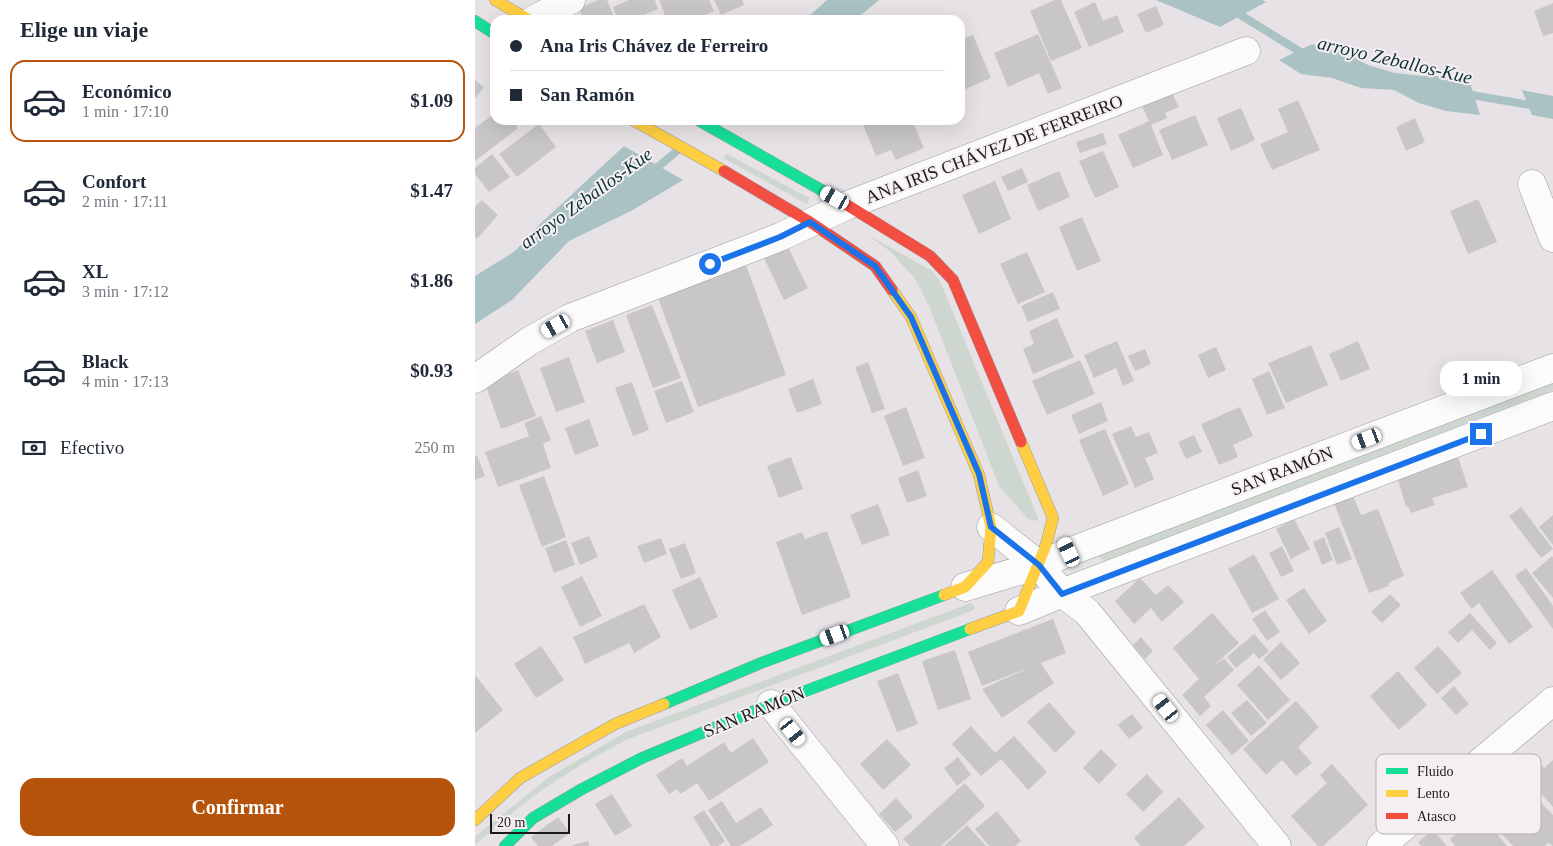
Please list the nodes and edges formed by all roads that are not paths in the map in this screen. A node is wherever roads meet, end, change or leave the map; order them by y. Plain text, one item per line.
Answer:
1 (495, 0) edge
2 (571, 0) edge
3 (520, 15) edge
4 (542, 15) edge
5 (475, 21) edge
6 (490, 31) edge
7 (1245, 51) dead end
8 (642, 125) edge
9 (707, 125) edge
10 (1532, 184) dead end
11 (848, 205) junction
12 (810, 222) junction
13 (1553, 238) edge
14 (1553, 368) edge
15 (475, 380) edge
16 (1553, 406) edge
17 (1053, 518) junction
18 (991, 527) junction
19 (1069, 552) junction
20 (1039, 565) junction
21 (965, 587) junction
22 (1072, 589) junction
23 (1019, 611) junction
24 (1553, 701) edge
25 (771, 704) junction
26 (1490, 754) edge
27 (475, 820) edge
28 (1395, 834) edge
29 (514, 842) edge
30 (885, 846) edge
31 (1277, 846) edge
32 (1381, 846) edge

1 - 3 street
2 - 4 street
5 - 6 street
7 - 11 street, ANA IRIS CHÁVEZ DE FERREIRO
8 - 12 street, SAN RAMÓN
9 - 11 street
10 - 13 street
11 - 12 street, ANA IRIS CHÁVEZ DE FERREIRO
11 - 17 street
12 - 15 street, ANA IRIS CHÁVEZ DE FERREIRO
12 - 18 street, SAN RAMÓN
14 - 19 street, SAN RAMÓN
16 - 22 street, SAN RAMÓN
17 - 19 street
17 - 20 street
18 - 20 street
18 - 21 street, SAN RAMÓN
19 - 20 street, SAN RAMÓN
19 - 22 street
20 - 21 street, SAN RAMÓN
20 - 22 street
20 - 23 street
21 - 27 street, SAN RAMÓN
22 - 23 street, SAN RAMÓN
22 - 31 street
23 - 25 street, SAN RAMÓN
24 - 26 street
25 - 29 street, SAN RAMÓN
25 - 30 street
28 - 32 street

